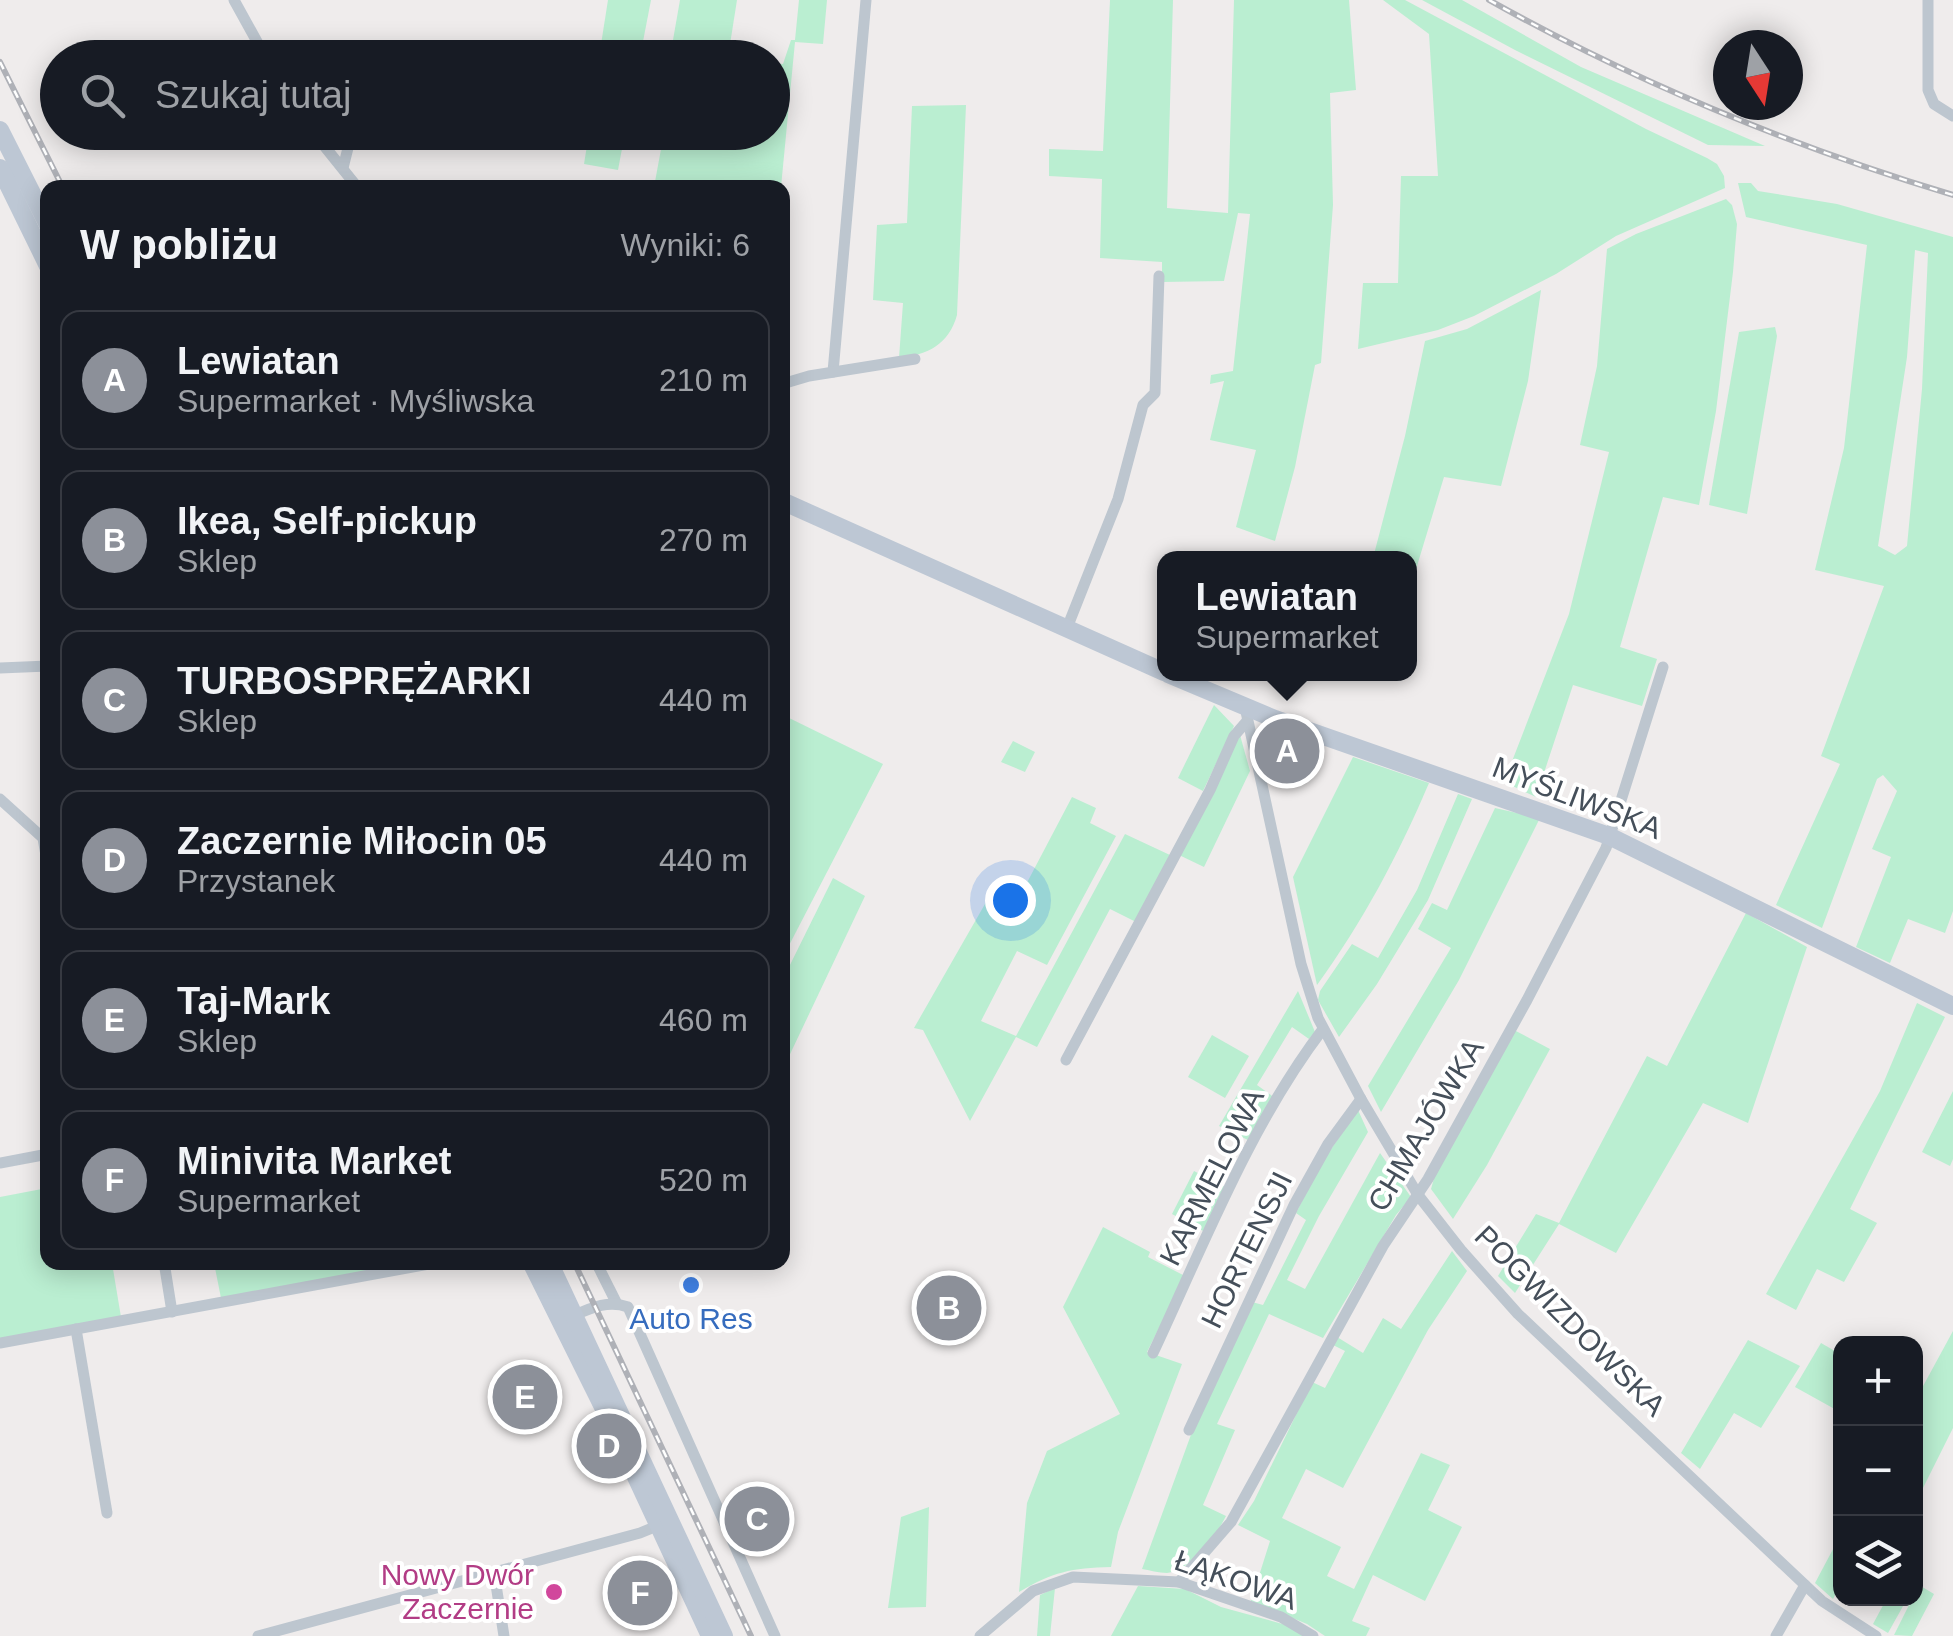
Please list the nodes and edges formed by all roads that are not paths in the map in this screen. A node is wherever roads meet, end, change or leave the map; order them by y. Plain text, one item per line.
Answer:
1 (234, 0) edge
2 (866, 0) edge
3 (1928, 0) edge
4 (256, 40) edge
5 (1953, 116) edge
6 (0, 130) edge
7 (328, 150) edge
8 (348, 150) edge
9 (0, 168) edge
10 (344, 168) junction
11 (352, 180) edge
12 (40, 209) edge
13 (40, 250) edge
14 (1159, 276) dead end
15 (915, 359) dead end
16 (832, 372) junction
17 (790, 382) edge
18 (790, 505) edge
19 (1067, 628) junction
20 (40, 666) edge
21 (1663, 667) dead end
22 (0, 668) edge
23 (1157, 669) edge
24 (1182, 681) edge
25 (1246, 714) junction
26 (1275, 718) junction
27 (1256, 745) junction
28 (0, 799) edge
29 (40, 836) edge
30 (1609, 836) junction
31 (1953, 1006) edge
32 (1323, 1028) junction
33 (1066, 1060) dead end
34 (1361, 1099) junction
35 (40, 1156) edge
36 (0, 1164) edge
37 (1418, 1195) junction
38 (165, 1270) edge
39 (397, 1270) edge
40 (535, 1270) edge
41 (553, 1270) edge
42 (600, 1270) edge
43 (616, 1302) junction
44 (172, 1312) junction
45 (575, 1315) junction
46 (76, 1329) junction
47 (0, 1342) edge
48 (1153, 1353) dead end
49 (1189, 1430) dead end
50 (108, 1512) dead end
51 (664, 1523) junction
52 (494, 1572) junction
53 (1179, 1582) junction
54 (1805, 1586) junction
55 (258, 1636) edge
56 (504, 1636) edge
57 (710, 1636) edge
58 (724, 1636) edge
59 (775, 1636) edge
60 (980, 1636) edge
61 (1313, 1636) edge
62 (1776, 1636) edge
63 (1876, 1636) edge

1 - 4 street
2 - 16 street
3 - 5 street
6 - 12 street
7 - 10 street
8 - 10 street
9 - 13 street
10 - 11 street
14 - 19 street
15 - 16 street
16 - 17 street
18 - 19 street, MYŚLIWSKA
19 - 23 street, MYŚLIWSKA
20 - 22 street
21 - 30 street, CHMAJÓWKA
24 - 25 street, MYŚLIWSKA
25 - 26 street, MYŚLIWSKA
25 - 27 street, POGWIZDOWSKA
25 - 33 street
26 - 27 street
26 - 30 street, MYŚLIWSKA
27 - 32 street, POGWIZDOWSKA
28 - 29 street
30 - 31 street, MYŚLIWSKA
30 - 37 street, CHMAJÓWKA
32 - 34 street, POGWIZDOWSKA
32 - 48 street, KARMELOWA
34 - 37 street, POGWIZDOWSKA
34 - 49 street, HORTENSJI
35 - 36 street
37 - 53 street, CHMAJÓWKA
37 - 54 street, POGWIZDOWSKA
38 - 44 street
39 - 44 street
40 - 51 street
41 - 45 street
42 - 43 street
43 - 45 street
43 - 59 street
44 - 46 street
45 - 51 street
46 - 47 street
46 - 50 street
51 - 52 street
51 - 57 street
51 - 58 street
52 - 55 street
52 - 56 street
53 - 60 street, ŁĄKOWA
53 - 61 street, ŁĄKOWA
54 - 62 street
54 - 63 street, POGWIZDOWSKA

